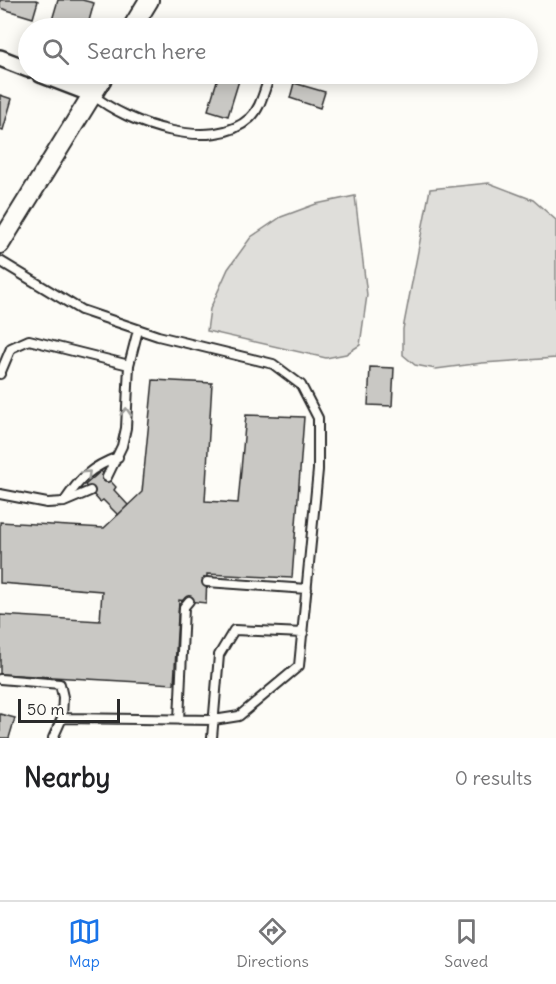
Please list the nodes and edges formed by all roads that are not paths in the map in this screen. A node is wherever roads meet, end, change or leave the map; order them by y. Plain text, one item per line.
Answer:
1 (149, 0) edge
2 (138, 18) edge
3 (0, 58) edge
4 (18, 65) edge
5 (66, 84) edge
6 (98, 84) edge
7 (267, 84) edge
8 (92, 94) junction
9 (0, 244) edge
10 (0, 261) edge
11 (138, 330) junction
12 (129, 365) junction
13 (0, 374) edge
14 (118, 457) junction
15 (107, 477) dead end
16 (90, 491) dead end
17 (0, 494) edge
18 (64, 502) junction
19 (207, 582) dead end
20 (307, 589) junction
21 (189, 601) dead end
22 (303, 633) junction
23 (0, 679) edge
24 (62, 718) junction
25 (179, 720) junction
26 (214, 720) junction
27 (53, 738) edge
28 (212, 738) edge

1 - 2 street
3 - 4 street
5 - 8 street
6 - 8 street
7 - 8 lane
8 - 9 street
10 - 11 lane
11 - 12 lane
11 - 20 lane
12 - 13 lane
14 -> 12 lane
14 - 15 lane
18 -> 14 lane
16 - 18 lane
17 - 18 lane
19 - 20 lane
20 - 22 lane
21 - 25 lane
22 - 26 lane
22 - 26 lane
23 - 24 lane
24 - 25 lane
24 - 27 lane
25 - 26 lane
26 - 28 lane

